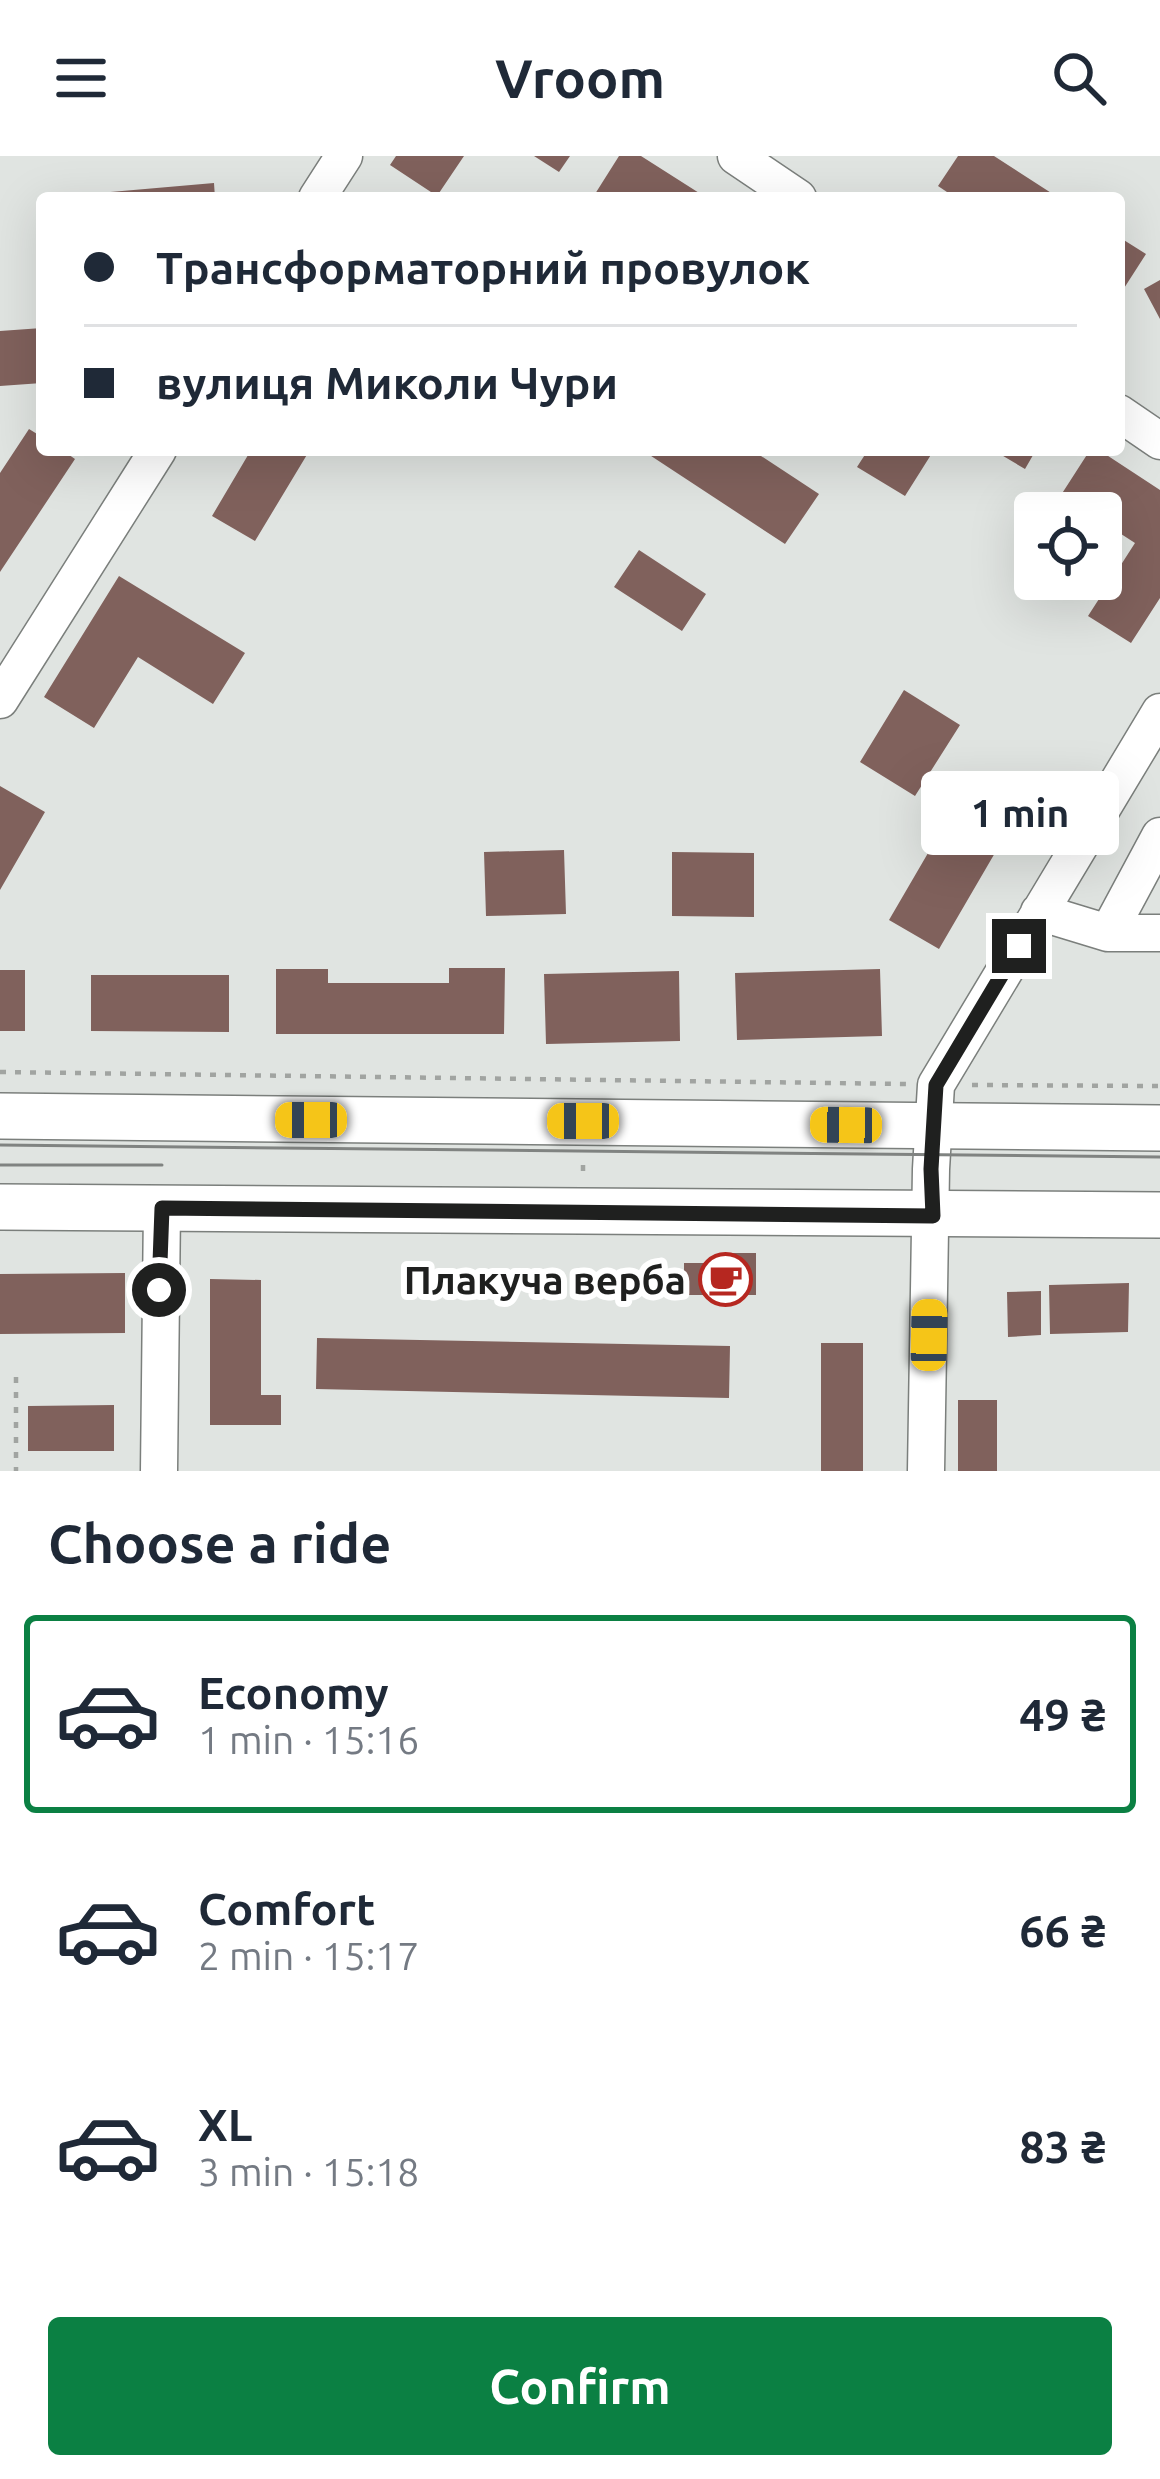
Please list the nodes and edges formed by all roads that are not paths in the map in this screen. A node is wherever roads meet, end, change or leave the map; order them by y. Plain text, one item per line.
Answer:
1 (344, 156) edge
2 (736, 156) edge
3 (321, 192) edge
4 (789, 192) edge
5 (1125, 417) edge
6 (1160, 441) edge
7 (154, 456) edge
8 (0, 700) edge
9 (1160, 712) edge
10 (1160, 836) edge
11 (1040, 912) junction
12 (1108, 933) junction
13 (1160, 933) edge
14 (935, 1106) junction
15 (0, 1116) edge
16 (1160, 1128) edge
17 (0, 1207) edge
18 (162, 1208) junction
19 (1160, 1215) edge
20 (933, 1216) junction
21 (159, 1471) edge
22 (926, 1471) edge

1 - 3 street
2 - 4 street
5 - 6 street
7 - 8 street
9 - 11 street
10 - 12 street
11 - 12 street
11 - 14 street
12 - 13 street
14 - 15 main road
14 - 16 main road
14 - 20 street
17 - 18 main road
18 - 20 main road
18 - 21 street
19 - 20 main road
20 - 22 street

